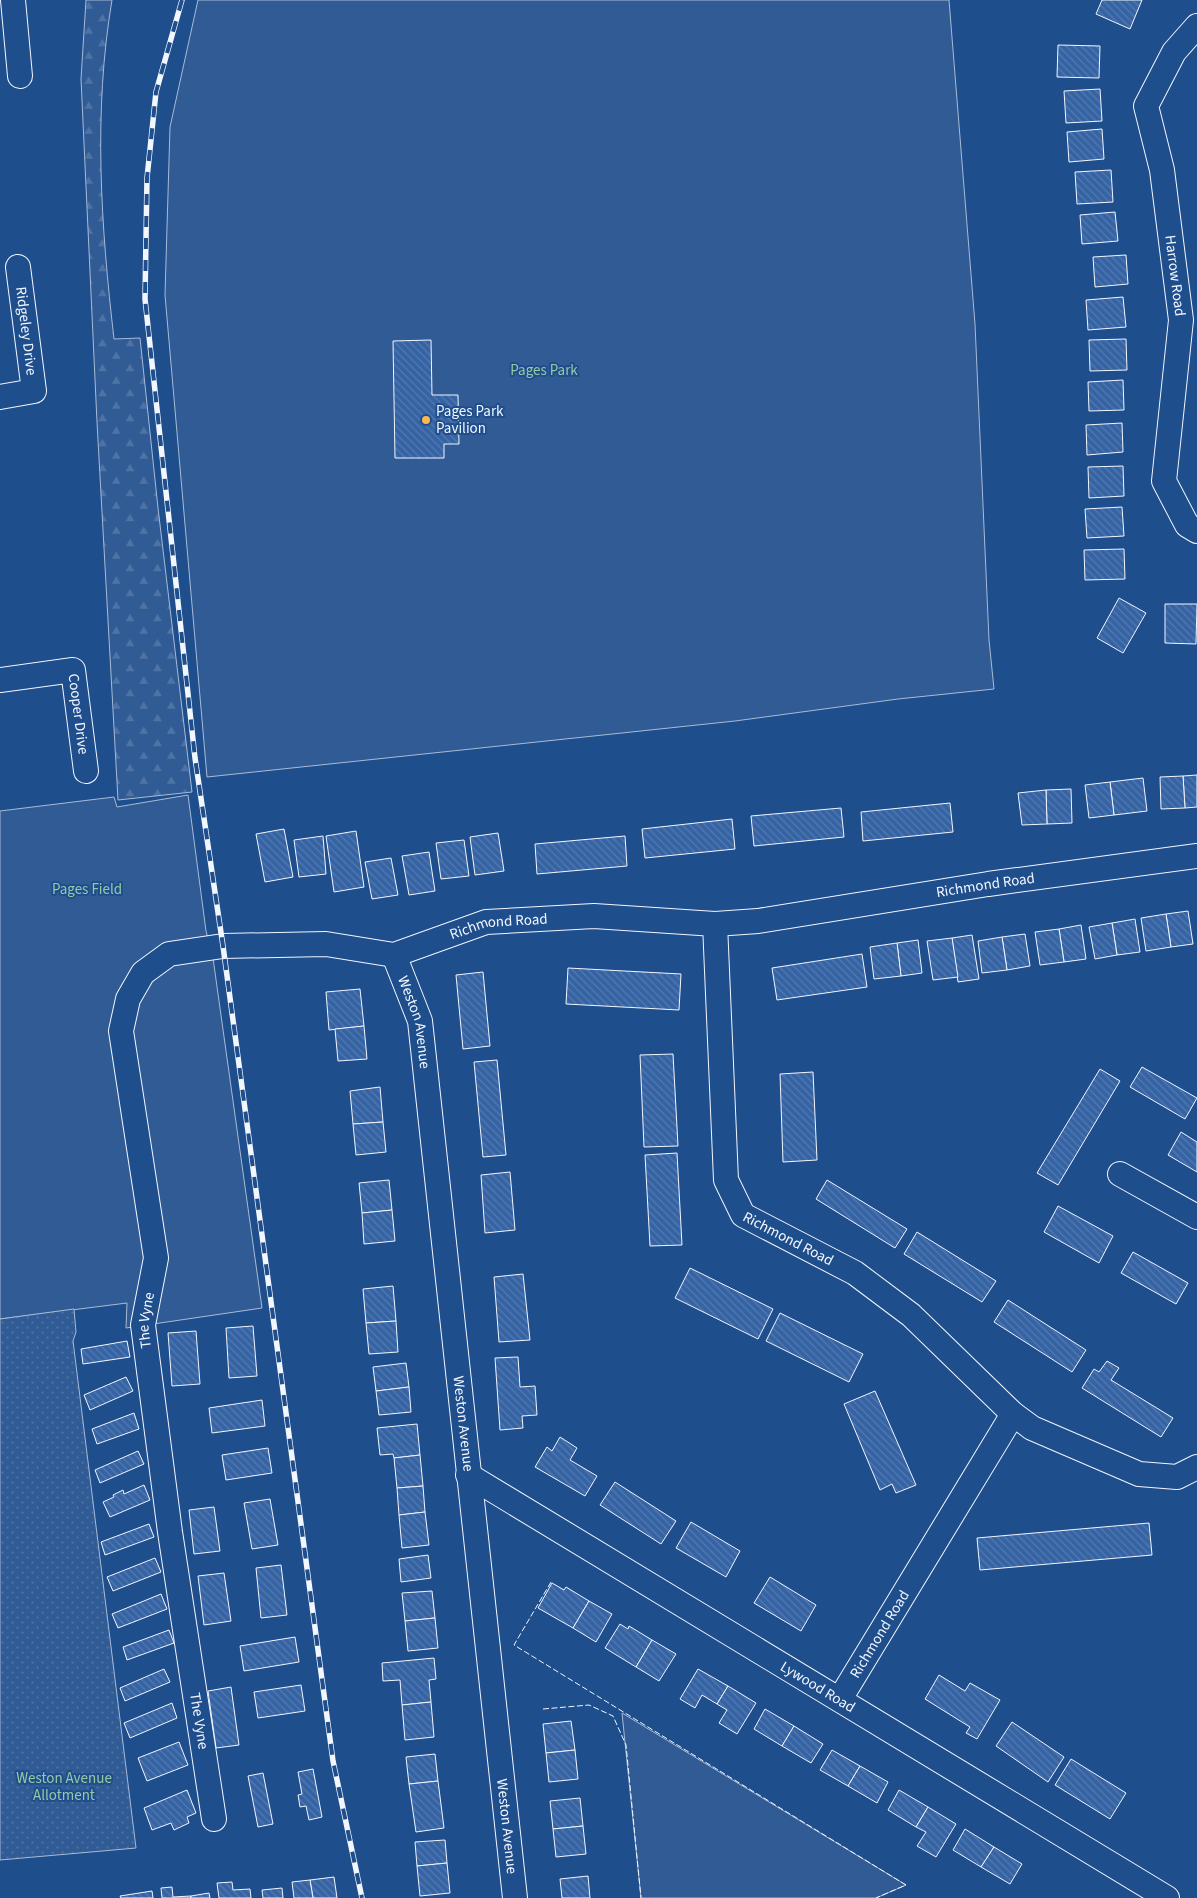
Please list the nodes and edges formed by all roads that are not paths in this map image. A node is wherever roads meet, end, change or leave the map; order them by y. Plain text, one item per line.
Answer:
1 (13, 0) edge
2 (1197, 26) edge
3 (20, 76) dead end
4 (18, 267) dead end
5 (0, 397) edge
6 (1197, 531) edge
7 (1, 674) edge
8 (86, 771) dead end
9 (1197, 856) edge
10 (715, 924) junction
11 (285, 945) joint
12 (394, 955) junction
13 (1120, 1174) dead end
14 (1197, 1217) edge
15 (1013, 1414) junction
16 (1197, 1467) edge
17 (468, 1475) junction
18 (840, 1699) junction
19 (214, 1819) dead end
20 (1142, 1892) edge
21 (515, 1898) edge
22 (1167, 1898) edge

1 - 3 street
2 - 6 street, Harrow Road
4 - 5 street, Ridgeley Drive
7 - 8 street, Cooper Drive
9 - 10 street, Richmond Road
10 - 12 street, Richmond Road
10 - 15 street, Richmond Road
11 - 12 street, Richmond Road
11 - 19 street, The Vyne
12 - 17 street, Weston Avenue
13 - 14 street
15 - 16 street, Richmond Road
15 - 18 street, Richmond Road
17 - 18 street, Lywood Road
17 - 21 street, Weston Avenue
18 - 20 street, Lywood Road
20 - 22 street, Lywood Road

